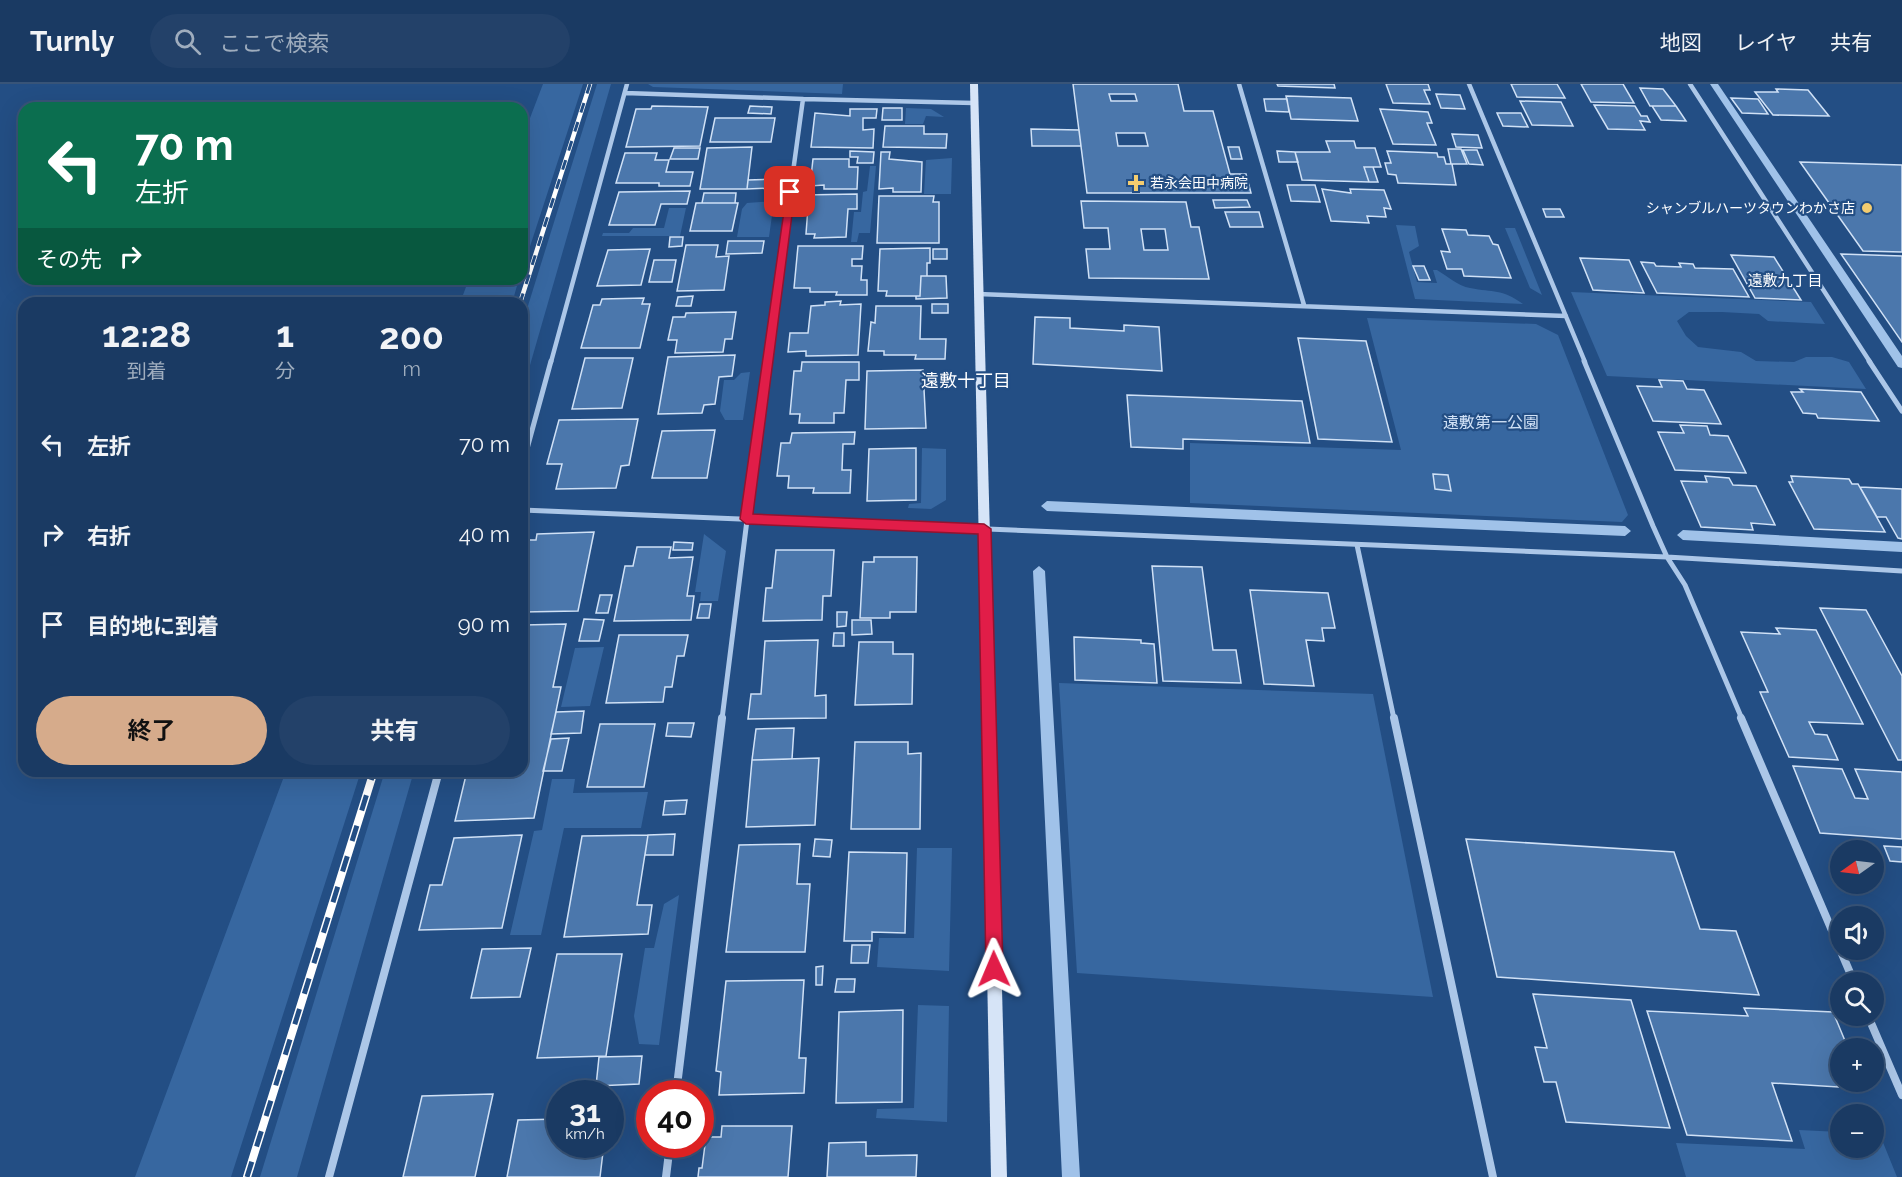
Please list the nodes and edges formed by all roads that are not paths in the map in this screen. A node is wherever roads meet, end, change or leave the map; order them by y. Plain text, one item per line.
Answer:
1 (627, 84) edge
2 (974, 84) edge
3 (1239, 84) edge
4 (1469, 84) edge
5 (1690, 84) edge
6 (625, 93) junction
7 (803, 99) junction
8 (974, 104) junction
9 (978, 294) junction
10 (1304, 305) junction
11 (1566, 316) junction
12 (1902, 411) edge
13 (528, 445) edge
14 (528, 510) edge
15 (746, 519) junction
16 (984, 529) junction
17 (1357, 545) junction
18 (1667, 557) junction
19 (1902, 571) edge
20 (437, 777) edge
21 (1850, 972) edge
22 (1872, 1026) edge
23 (678, 1080) edge
24 (1902, 1095) edge
25 (668, 1158) edge
26 (329, 1177) edge
27 (666, 1177) edge
28 (999, 1177) edge
29 (1493, 1177) edge

1 - 6 street
2 - 8 street
3 - 10 street
4 - 11 street
5 - 12 street
6 - 7 street
6 - 13 street
7 - 8 street
7 - 15 street
8 - 9 street
9 - 10 street
9 - 16 street
10 - 11 street
11 - 18 street
14 - 15 street
15 - 16 street
15 - 23 street
16 - 17 street
16 - 28 street
17 - 18 street
17 - 29 street
18 - 19 street
18 - 21 street
20 - 26 street
22 - 24 street
25 - 27 street

